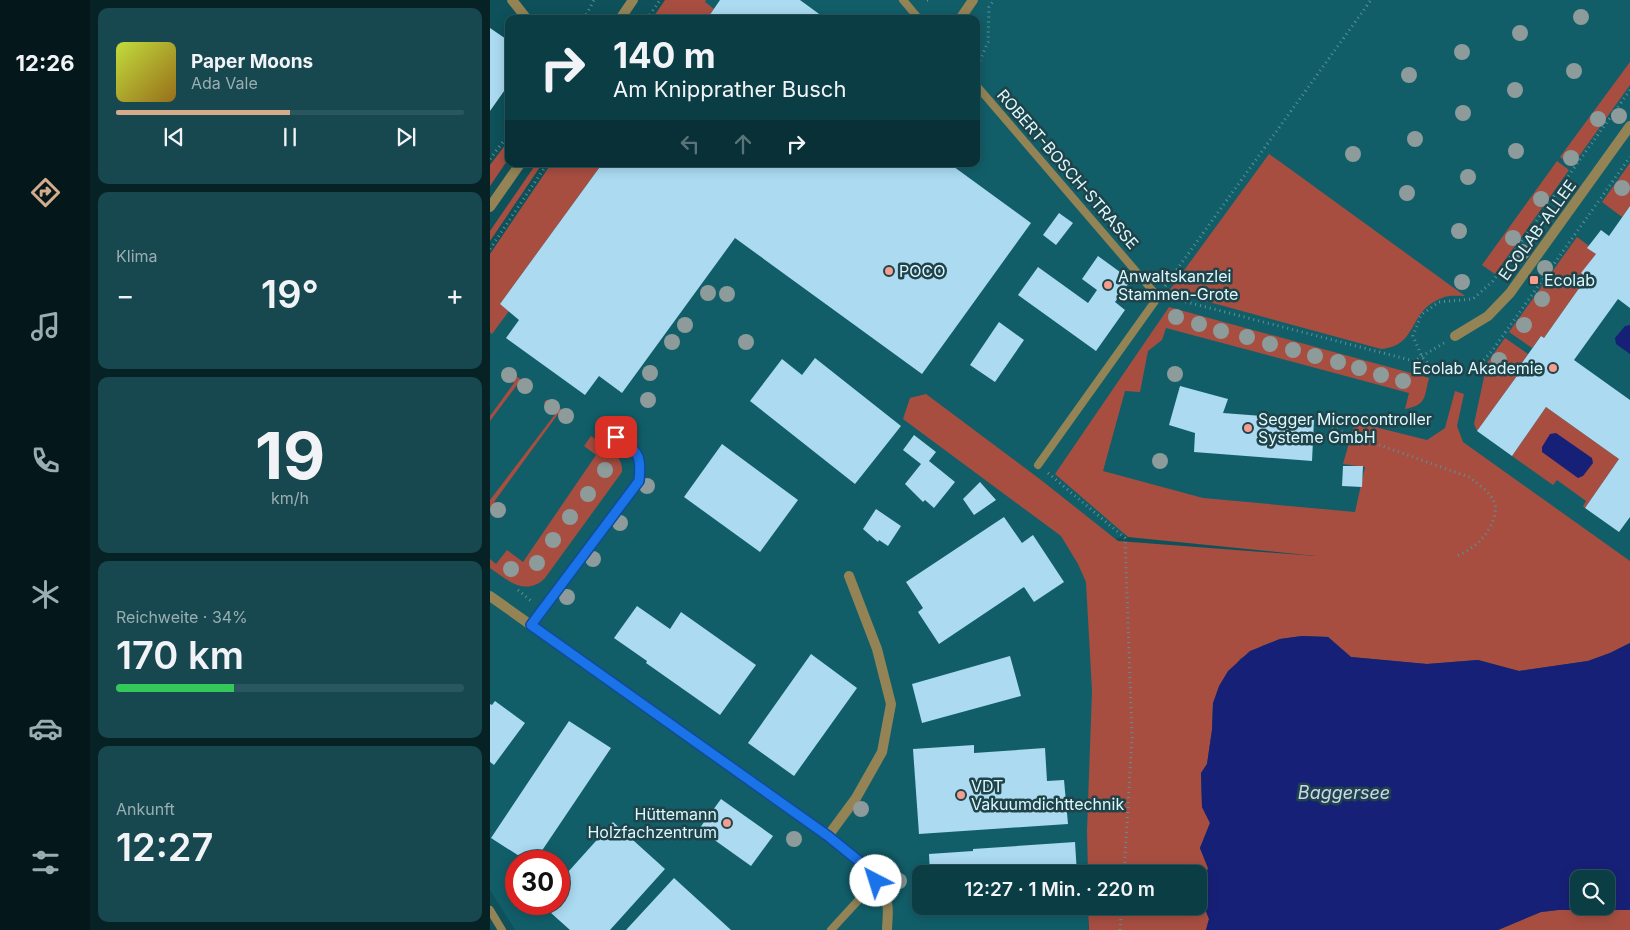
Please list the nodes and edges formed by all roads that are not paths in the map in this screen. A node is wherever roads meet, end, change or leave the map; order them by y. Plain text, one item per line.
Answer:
1 (512, 0) edge
2 (633, 0) edge
3 (903, 0) edge
4 (974, 0) edge
5 (524, 15) edge
6 (623, 15) edge
7 (916, 15) edge
8 (963, 15) edge
9 (980, 91) edge
10 (1630, 126) edge
11 (518, 167) edge
12 (490, 207) edge
13 (1455, 336) road end
14 (616, 437) dead end
15 (1038, 465) road end
16 (849, 576) dead end
17 (490, 596) edge
18 (531, 625) junction
19 (828, 836) junction
20 (876, 881) junction
21 (490, 910) edge
22 (502, 930) edge
23 (831, 930) edge
24 (887, 930) edge

1 - 5 street
2 - 6 street
3 - 7 lane
4 - 8 street
9 - 15 lane, ROBERT-BOSCH-STRASSE
10 - 13 street, ECOLAB-ALLEE
11 - 12 street
14 - 18 street
16 - 19 street
17 - 18 street
18 - 19 street
19 - 20 street
20 - 23 lane
20 - 24 street
21 - 22 lane

